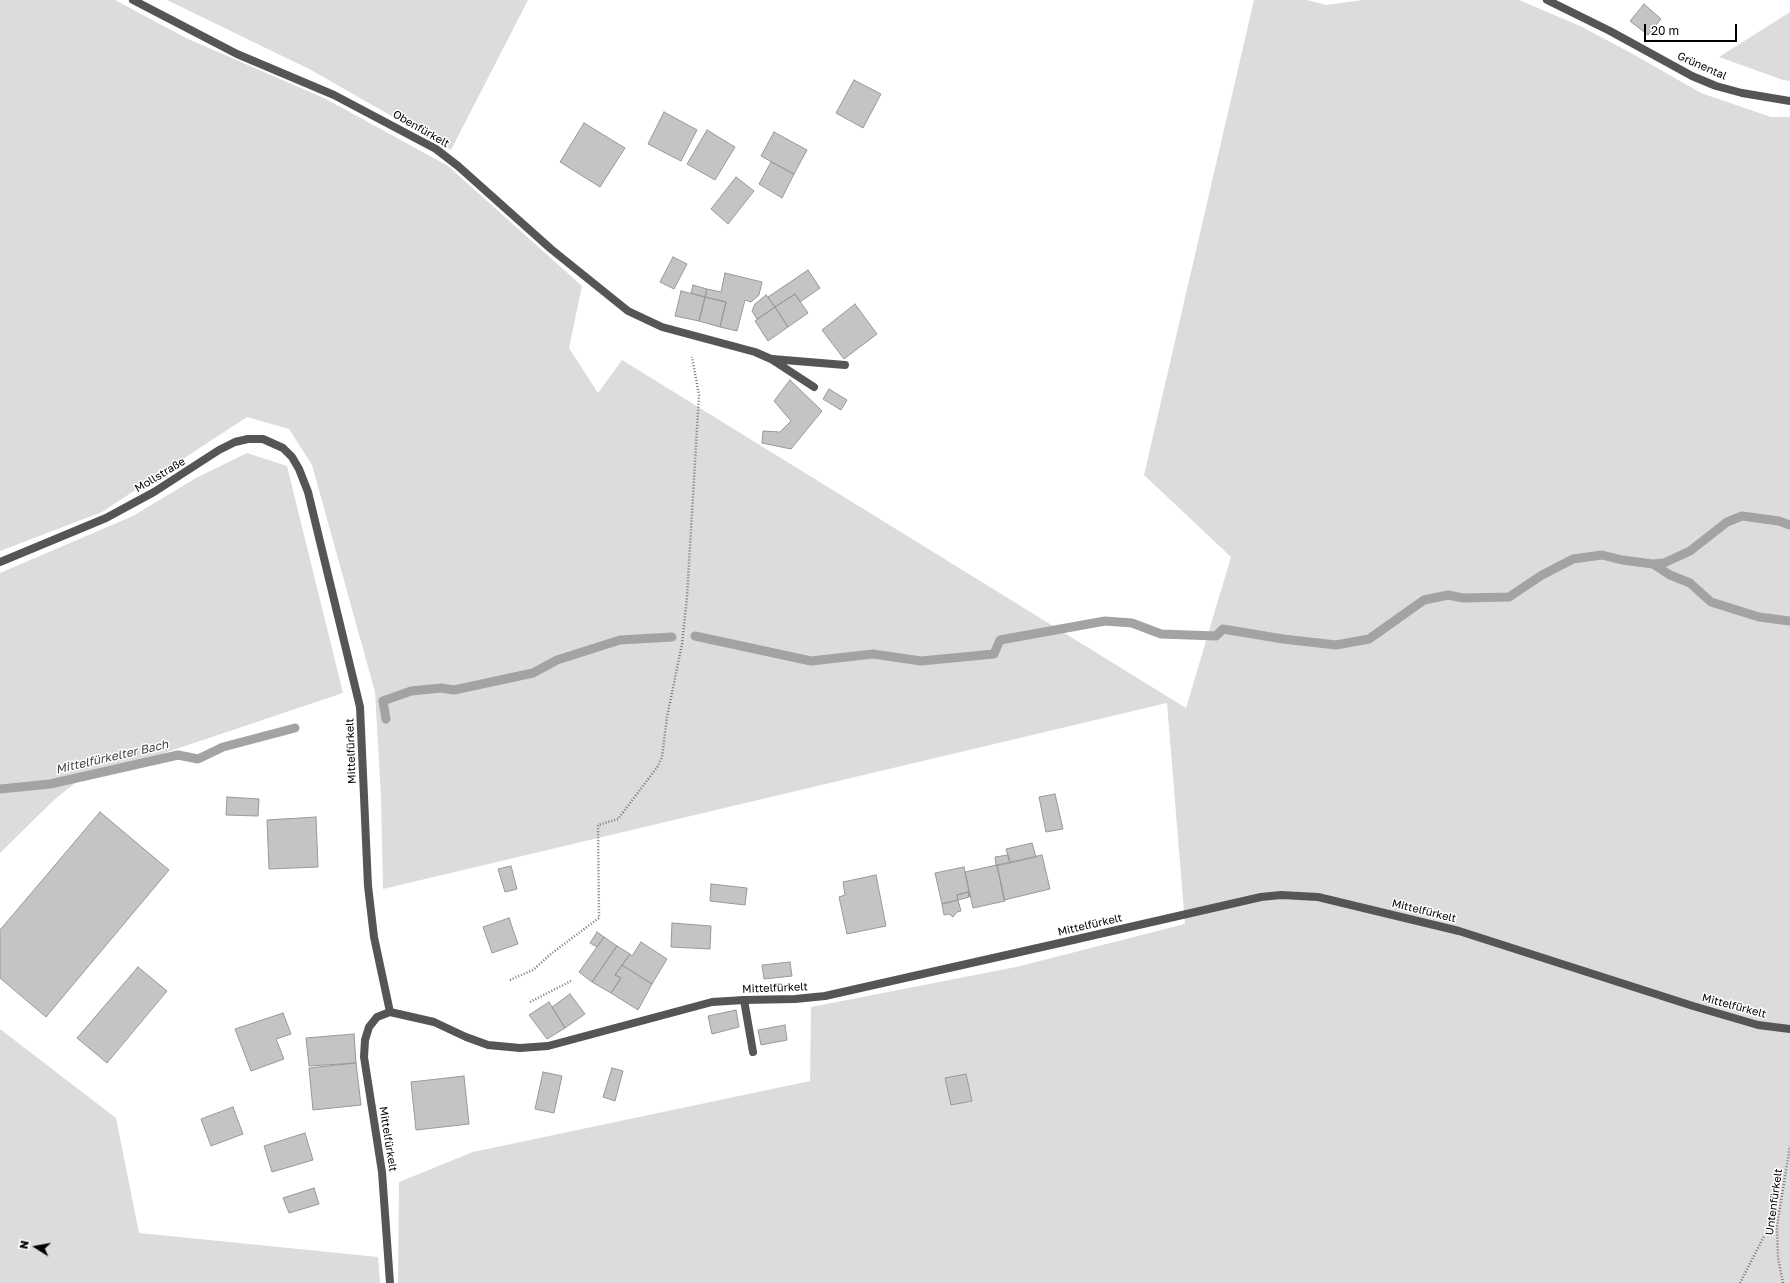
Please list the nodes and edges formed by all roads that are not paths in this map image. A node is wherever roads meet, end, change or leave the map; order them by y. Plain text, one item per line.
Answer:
1 (133, 0) edge
2 (1547, 0) edge
3 (1790, 101) edge
4 (771, 359) junction
5 (845, 365) dead end
6 (814, 387) dead end
7 (308, 492) joint
8 (0, 562) edge
9 (744, 1000) junction
10 (390, 1012) junction
11 (1790, 1029) edge
12 (753, 1052) dead end
13 (390, 1283) edge

1 - 4 street, Obenfürkelt
2 - 3 street, Grünental
4 - 5 street
4 - 6 street
7 - 8 street, Mollstraße
7 - 10 street, Mittelfürkelt
9 - 10 street, Mittelfürkelt
9 - 11 street, Mittelfürkelt
9 - 12 street
10 - 13 street, Mittelfürkelt

